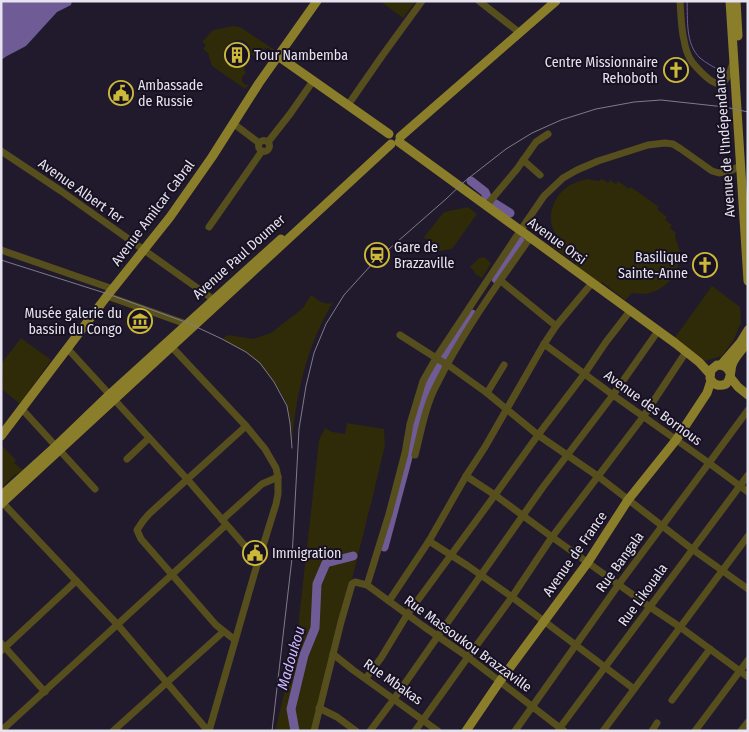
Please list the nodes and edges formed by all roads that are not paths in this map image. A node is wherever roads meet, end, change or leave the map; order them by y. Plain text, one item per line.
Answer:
1 (318, 1) edge
2 (422, 1) edge
3 (479, 1) edge
4 (680, 1) edge
5 (730, 1) edge
6 (736, 1) edge
7 (552, 2) edge
8 (518, 31) junction
9 (278, 56) junction
10 (734, 60) junction
11 (313, 81) junction
12 (739, 93) junction
13 (348, 105) junction
14 (740, 114) junction
15 (234, 124) junction
16 (548, 134) dead end
17 (394, 138) junction
18 (260, 142) junction
19 (268, 142) junction
20 (1, 151) edge
21 (262, 151) junction
22 (523, 160) junction
23 (740, 166) junction
24 (540, 175) dead end
25 (748, 198) edge
26 (486, 206) junction
27 (209, 227) dead end
28 (520, 231) junction
29 (530, 238) junction
30 (1, 250) edge
31 (144, 250) junction
32 (501, 281) junction
33 (748, 281) edge
34 (592, 282) junction
35 (110, 292) junction
36 (216, 301) junction
37 (630, 311) junction
38 (190, 326) junction
39 (556, 326) junction
40 (748, 330) edge
41 (658, 331) junction
42 (400, 335) dead end
43 (748, 341) edge
44 (170, 344) junction
45 (544, 344) junction
46 (67, 348) junction
47 (686, 352) junction
48 (436, 358) junction
49 (448, 365) junction
50 (504, 365) dead end
51 (585, 373) junction
52 (730, 375) junction
53 (716, 376) junction
54 (487, 393) junction
55 (745, 393) edge
56 (613, 395) junction
57 (112, 397) junction
58 (22, 408) junction
59 (506, 409) junction
60 (748, 410) edge
61 (643, 417) junction
62 (246, 426) junction
63 (538, 434) junction
64 (1, 436) edge
65 (149, 438) junction
66 (676, 440) junction
67 (58, 448) junction
68 (415, 455) dead end
69 (567, 456) junction
70 (127, 459) dead end
71 (710, 463) junction
72 (748, 475) edge
73 (278, 476) junction
74 (466, 476) junction
75 (598, 477) junction
76 (187, 479) junction
77 (740, 486) junction
78 (95, 489) dead end
79 (748, 492) edge
80 (495, 495) junction
81 (628, 500) junction
82 (2, 501) edge
83 (523, 516) junction
84 (224, 523) junction
85 (663, 526) junction
86 (748, 536) edge
87 (552, 537) junction
88 (429, 541) junction
89 (692, 549) junction
90 (451, 556) junction
91 (258, 561) junction
92 (588, 562) junction
93 (723, 571) junction
94 (171, 574) junction
95 (481, 575) junction
96 (76, 582) junction
97 (619, 584) junction
98 (367, 586) junction
99 (748, 589) edge
100 (512, 597) junction
101 (389, 601) junction
102 (650, 607) junction
103 (407, 614) junction
104 (545, 622) junction
105 (116, 624) junction
106 (680, 627) junction
107 (223, 632) junction
108 (438, 636) junction
109 (235, 640) junction
110 (576, 645) junction
111 (2, 647) edge
112 (710, 649) junction
113 (333, 654) junction
114 (468, 657) junction
115 (748, 660) edge
116 (606, 668) junction
117 (739, 672) junction
118 (748, 677) edge
119 (366, 678) junction
120 (500, 681) junction
121 (166, 682) junction
122 (634, 689) junction
123 (45, 692) junction
124 (394, 699) junction
125 (672, 700) dead end
126 (532, 706) junction
127 (319, 708) junction
128 (424, 720) junction
129 (748, 722) edge
130 (657, 724) dead end
131 (1, 730) edge
132 (561, 730) edge
133 (113, 731) edge
134 (208, 731) edge
135 (314, 731) edge
136 (356, 731) edge
137 (370, 731) edge
138 (415, 731) edge
139 (438, 731) edge
140 (466, 731) edge
141 (515, 731) edge
142 (603, 731) edge
143 (652, 731) edge
144 (695, 731) edge
145 (741, 731) edge

1 - 9 main road, Avenue Amilcar Cabral
2 - 13 street
3 - 8 street
4 - 10 street
5 - 10 main road, Avenue de l'Indépendance
6 - 12 main road, Avenue de l'Indépendance
7 - 8 main road, Avenue Paul Doumer
8 - 17 main road, Avenue Paul Doumer
9 - 11 main road, Avenue Orsi
9 - 15 main road, Avenue Amilcar Cabral
10 - 12 main road, Avenue de l'Indépendance
11 - 13 main road, Avenue Orsi
11 - 19 street
12 - 14 main road, Avenue de l'Indépendance
13 - 17 main road, Avenue Orsi
14 - 23 main road, Avenue de l'Indépendance
14 - 25 main road, Avenue de l'Indépendance
15 - 18 street
15 - 31 main road, Avenue Amilcar Cabral
16 - 22 street
17 - 26 main road, Avenue Orsi
17 - 36 main road, Avenue Paul Doumer
18 - 19 street
18 - 21 street
19 - 21 street
20 - 31 street, Avenue Albert 1er
21 - 27 street
22 - 24 street
22 - 26 street
23 - 28 street
23 - 33 main road, Avenue de l'Indépendance
26 - 28 main road, Avenue Orsi
28 - 29 main road, Avenue Orsi
28 - 48 street
29 - 32 street
29 - 34 main road, Avenue Orsi
30 - 35 street
31 - 35 main road, Avenue Amilcar Cabral
31 - 36 street, Avenue Albert 1er
32 - 39 street
32 - 49 street
34 - 37 main road, Avenue Orsi
34 - 39 street
35 - 38 street
35 - 46 main road, Avenue Amilcar Cabral
36 - 38 main road, Avenue Paul Doumer
37 - 41 main road, Avenue Orsi
37 - 51 street
38 - 44 main road, Avenue Paul Doumer
39 - 45 street
40 - 53 main road
41 - 47 main road, Avenue Orsi
41 - 56 street
42 - 48 street
43 - 52 main road
44 - 57 main road, Avenue Paul Doumer
44 - 62 street
45 - 51 street, Avenue des Bornous
45 - 59 street
46 - 57 street
46 - 58 main road, Avenue Amilcar Cabral
47 - 53 main road, Avenue Orsi
47 - 61 street
48 - 49 street
48 - 98 street
49 - 54 street
49 - 68 street
50 - 54 street
51 - 56 street, Avenue des Bornous
51 - 63 street
52 - 53 main road
52 - 53 main road
52 - 55 main road
53 - 55 main road
53 - 66 main road, Avenue de France
54 - 59 street
56 - 61 street, Avenue des Bornous
56 - 69 street
57 - 65 street
57 - 67 main road, Avenue Paul Doumer
58 - 64 main road, Avenue Amilcar Cabral
58 - 67 street
59 - 63 street
59 - 74 street
60 - 71 street, Rue Bangala
61 - 66 street, Avenue des Bornous
61 - 75 street
62 - 73 street
62 - 76 street
63 - 69 street
63 - 80 street
65 - 70 street
65 - 76 street
66 - 71 street, Avenue des Bornous
66 - 81 main road, Avenue de France
67 - 78 street
67 - 82 main road, Avenue Paul Doumer
69 - 75 street
69 - 83 street
71 - 77 street, Avenue des Bornous
71 - 85 street, Rue Bangala
72 - 77 street, Rue Likouala
73 - 84 street
73 - 91 street
74 - 80 street
74 - 88 street
75 - 81 street
75 - 87 street
76 - 84 street
76 - 94 street
77 - 79 street, Avenue des Bornous
77 - 89 street, Rue Likouala
80 - 83 street
80 - 90 street
81 - 85 street
81 - 92 main road, Avenue de France
82 - 96 street
83 - 87 street
83 - 95 street
84 - 91 street
84 - 94 street
85 - 89 street
85 - 97 street, Rue Bangala
86 - 93 street
87 - 92 street
87 - 100 street
88 - 90 street
88 - 101 street
89 - 93 street
89 - 102 street, Rue Likouala
90 - 95 street
90 - 103 street
91 - 109 street
92 - 97 street
92 - 104 main road, Avenue de France
93 - 99 street
93 - 106 street
94 - 105 street
94 - 107 street
95 - 100 street
95 - 108 street
96 - 105 street
96 - 111 street
97 - 102 street
97 - 110 street, Rue Bangala
98 - 101 street, Rue Massoukou Brazzaville
98 - 113 street, Rue Massoukou Brazzaville
100 - 104 street
100 - 114 street
101 - 103 street, Rue Massoukou Brazzaville
102 - 106 street
102 - 116 street, Rue Likouala
103 - 108 street, Rue Massoukou Brazzaville
103 - 119 street
104 - 110 street
104 - 120 main road, Avenue de France
105 - 121 street
105 - 123 street
106 - 112 street
106 - 122 street
107 - 109 street
107 - 121 street
108 - 114 street, Rue Massoukou Brazzaville
108 - 124 street
109 - 134 street
110 - 116 street
110 - 126 street, Rue Bangala
111 - 123 street
112 - 117 street
112 - 125 street
113 - 119 street, Rue Mbakas
113 - 127 street
114 - 120 street, Rue Massoukou Brazzaville
114 - 128 street
115 - 117 street
116 - 122 street
116 - 132 street, Rue Likouala
117 - 118 street
117 - 144 street
119 - 124 street, Rue Mbakas
120 - 126 street, Rue Massoukou Brazzaville
120 - 140 main road, Avenue de France
121 - 133 street
121 - 134 street
122 - 142 street
123 - 131 street
124 - 128 street, Rue Mbakas
124 - 137 street
126 - 132 street, Rue Massoukou Brazzaville
126 - 141 street, Rue Bangala
127 - 135 street
127 - 136 street
128 - 138 street
128 - 139 street, Rue Mbakas
129 - 145 street
130 - 143 street

